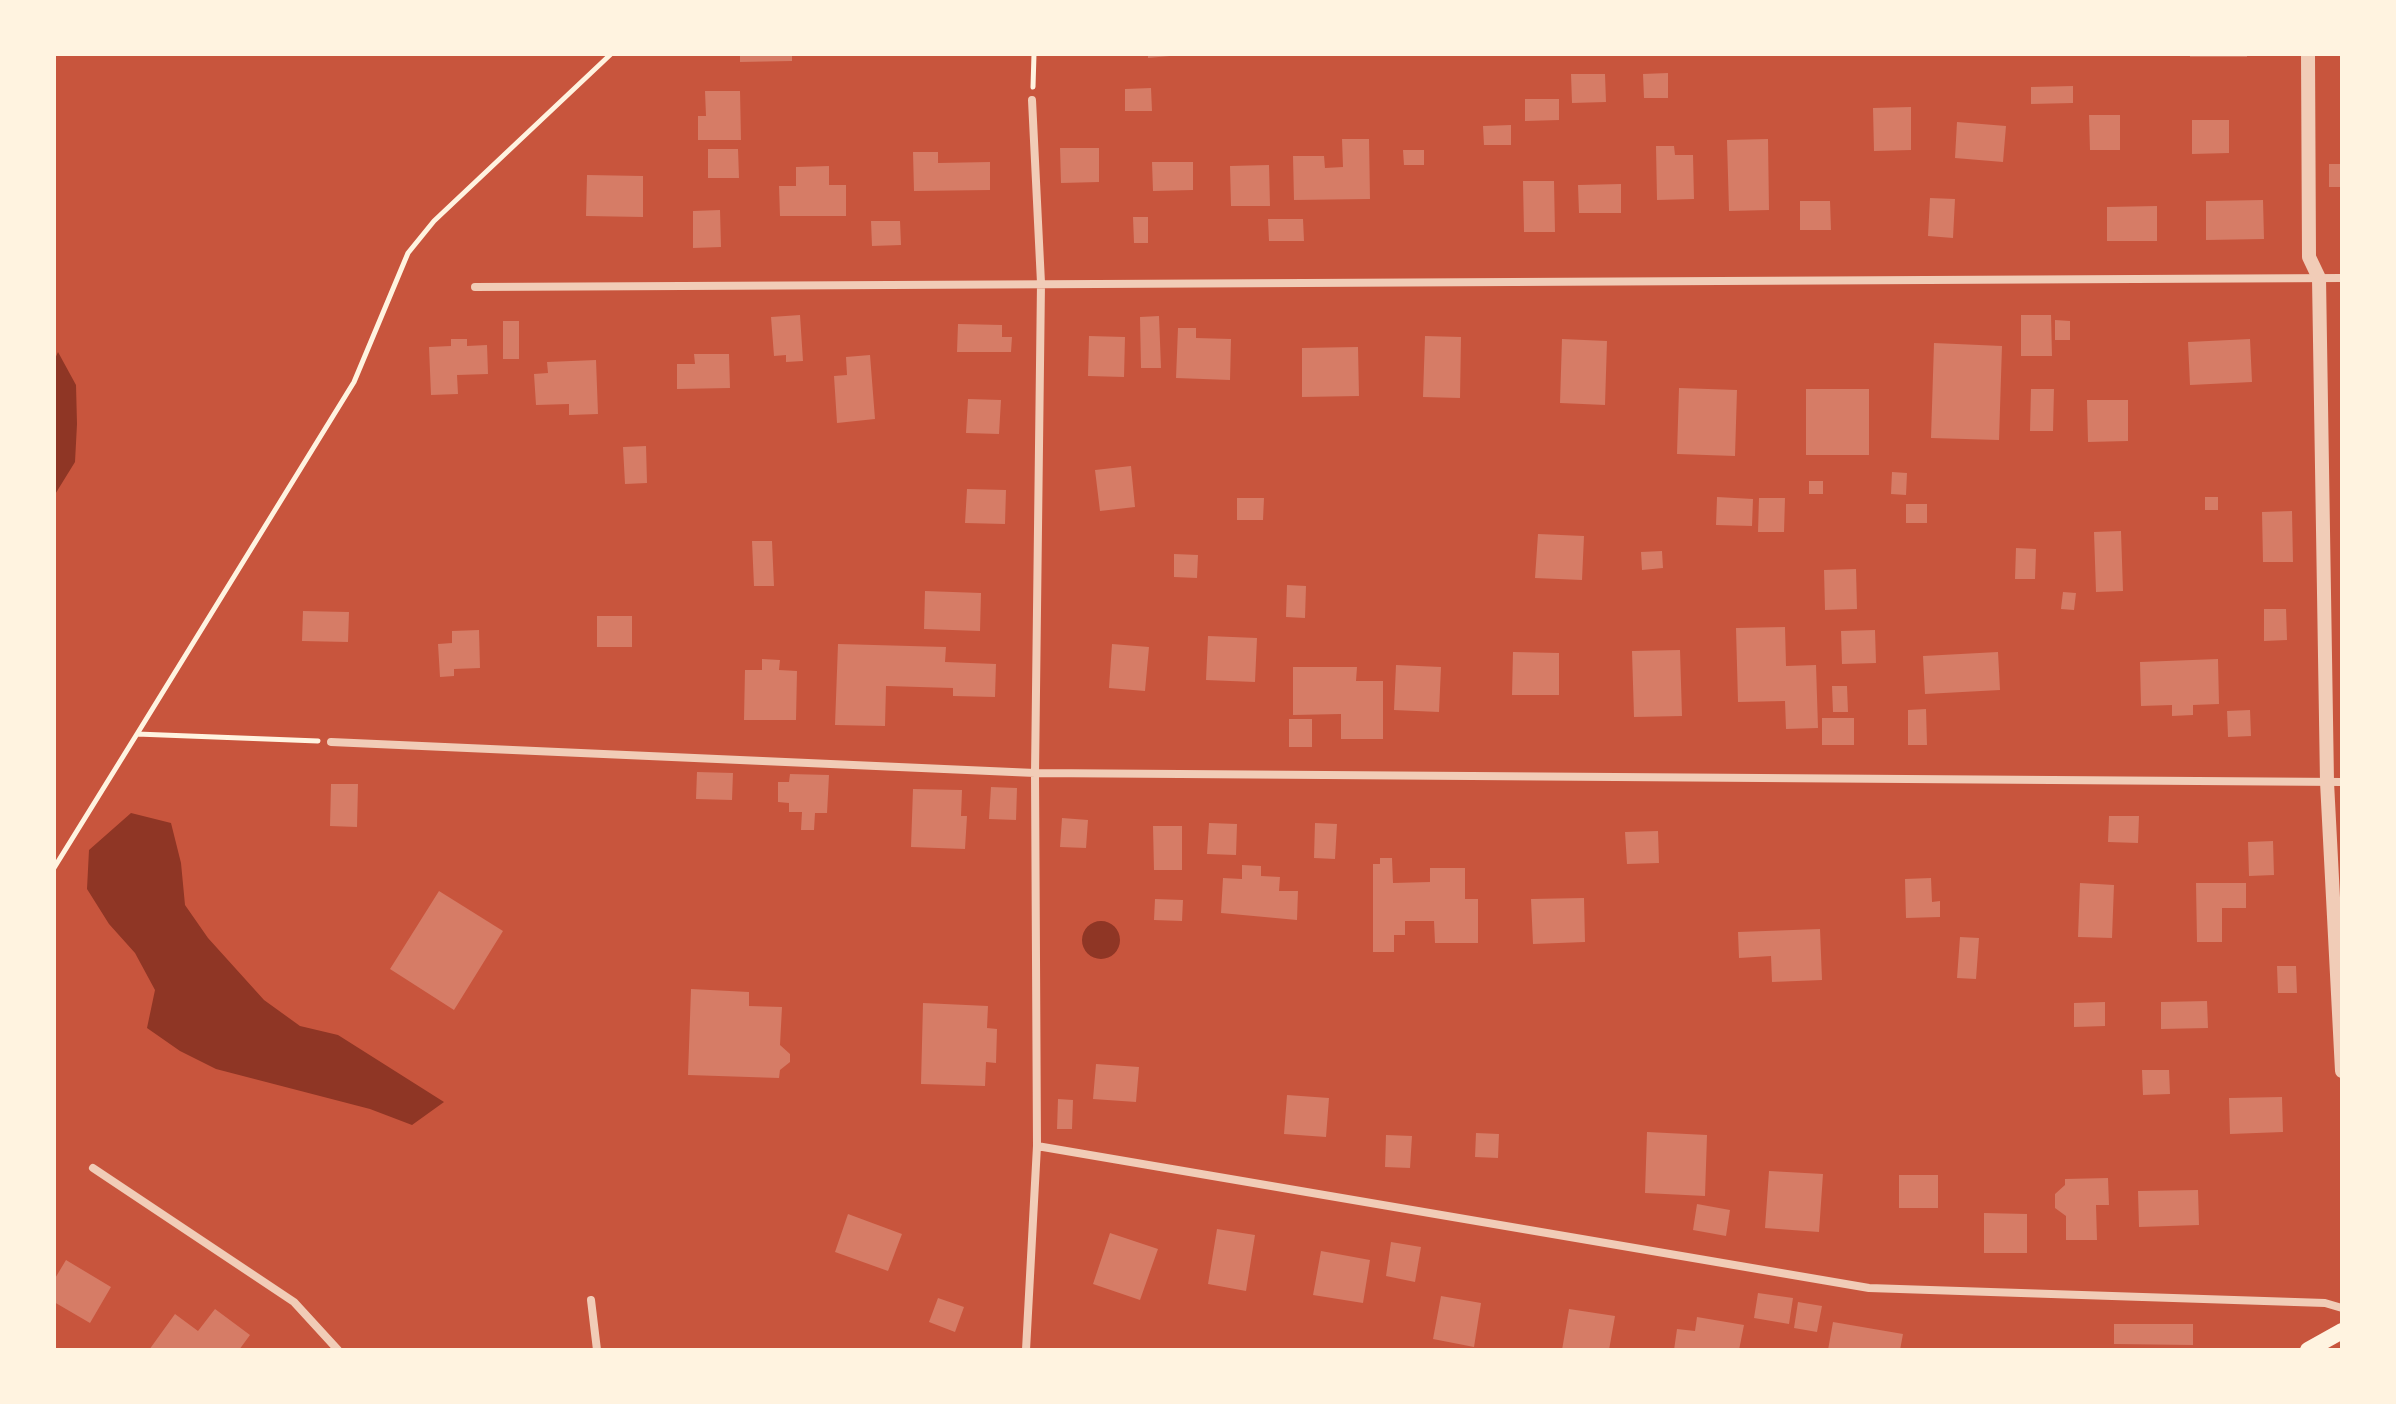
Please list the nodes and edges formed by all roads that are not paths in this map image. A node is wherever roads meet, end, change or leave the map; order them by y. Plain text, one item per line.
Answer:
1 (2308, 54) edge
2 (1032, 100) road end
3 (2319, 278) junction
4 (2342, 278) edge
5 (1041, 283) junction
6 (475, 287) dead end
7 (331, 742) road end
8 (1035, 773) junction
9 (2334, 782) edge
10 (2342, 1071) edge
11 (1037, 1146) junction
12 (93, 1168) dead end
13 (591, 1300) dead end
14 (2342, 1308) edge
15 (2342, 1331) edge
16 (338, 1350) edge
17 (597, 1350) edge
18 (1026, 1350) edge
19 (2308, 1350) edge

1 - 3 street
2 - 5 street
3 - 4 street
3 - 5 street
3 - 9 street
5 - 6 street
5 - 8 street
7 - 8 street
8 - 9 street
8 - 11 street
9 - 10 street
11 - 14 street
11 - 18 street
12 - 16 street
13 - 17 street
15 - 19 main road

